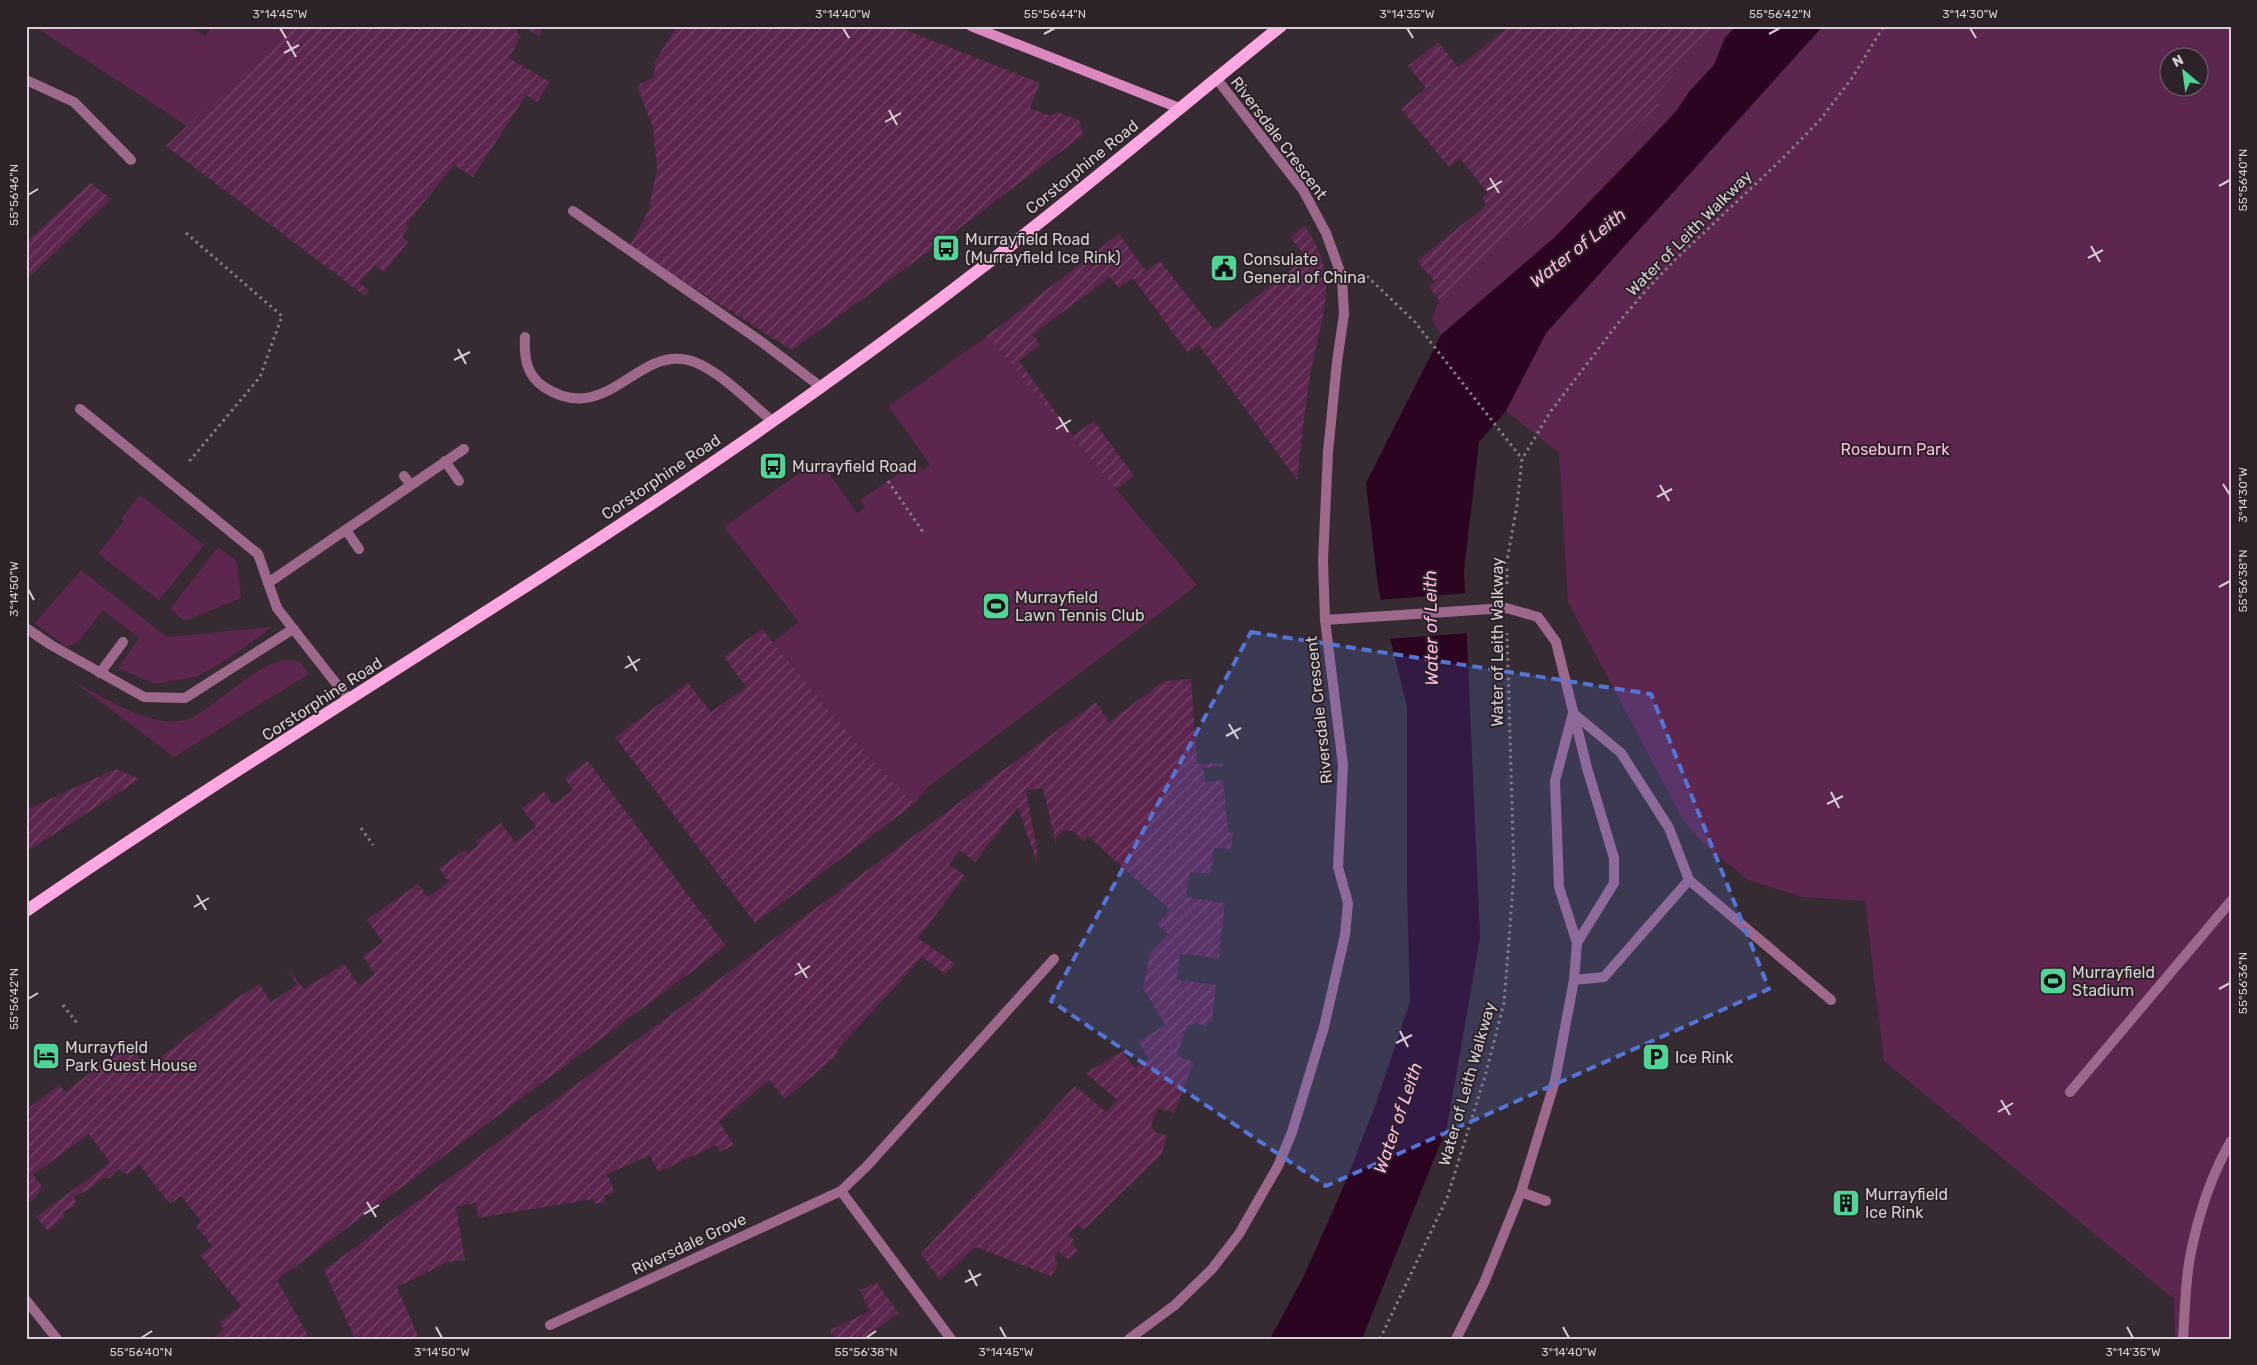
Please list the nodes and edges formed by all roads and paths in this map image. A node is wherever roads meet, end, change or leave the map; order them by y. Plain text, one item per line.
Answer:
1 (971, 26) edge
2 (1281, 26) edge
3 (1884, 26) edge
4 (1216, 78) junction
5 (26, 80) edge
6 (1179, 108) junction
7 (131, 160) dead end
8 (573, 211) dead end
9 (186, 233) dead end
10 (1366, 275) dead end
11 (525, 337) dead end
12 (821, 387) junction
13 (80, 409) dead end
14 (772, 421) junction
15 (464, 449) dead end
16 (1522, 459) junction
17 (445, 461) junction
18 (404, 476) dead end
19 (888, 481) dead end
20 (458, 482) dead end
21 (171, 483) junction
22 (411, 485) junction
23 (346, 530) junction
24 (923, 532) dead end
25 (359, 549) dead end
26 (268, 583) junction
27 (1506, 608) junction
28 (1325, 620) junction
29 (26, 628) edge
30 (294, 629) junction
31 (123, 642) dead end
32 (100, 673) junction
33 (349, 700) junction
34 (1573, 713) junction
35 (362, 828) dead end
36 (373, 845) dead end
37 (1689, 880) junction
38 (2231, 901) edge
39 (26, 911) edge
40 (1577, 943) junction
41 (1054, 959) dead end
42 (1574, 980) junction
43 (1831, 1000) dead end
44 (63, 1005) dead end
45 (77, 1023) dead end
46 (2070, 1092) dead end
47 (2231, 1140) edge
48 (841, 1191) junction
49 (1521, 1192) junction
50 (1546, 1201) dead end
51 (26, 1300) edge
52 (550, 1325) dead end
53 (57, 1339) edge
54 (952, 1339) edge
55 (1129, 1339) edge
56 (1380, 1339) edge
57 (1456, 1339) edge
58 (2183, 1339) edge

1 - 6 street
2 - 4 main road, Corstorphine Road
3 - 16 path, Water of Leith Walkway
4 - 6 main road, Corstorphine Road
4 - 28 street, Riversdale Crescent
5 - 7 street
6 - 12 main road, Corstorphine Road
8 - 12 street
9 - 21 path
10 - 16 path
11 - 14 street
12 - 14 main road, Corstorphine Road
13 - 21 street
14 - 33 main road, Corstorphine Road
15 - 17 street
16 - 27 path, Water of Leith Walkway
17 - 20 street
17 - 22 street
18 - 22 street
19 - 24 path
21 - 26 street
22 - 23 street
23 - 25 street
23 - 26 street
26 - 30 street
27 - 28 street
27 - 34 street
27 - 56 path, Water of Leith Walkway
28 - 55 street, Riversdale Crescent
29 - 32 street
30 - 32 street
30 - 33 street
31 - 32 street
33 - 39 main road, Corstorphine Road
34 - 37 street
34 - 40 street
34 - 40 street
35 - 36 path
37 - 42 street
37 - 43 street
38 - 46 street
40 - 42 street
41 - 48 street, Riversdale Grove
42 - 49 street
44 - 45 path
47 - 58 street
48 - 52 street, Riversdale Grove
48 - 54 street
49 - 50 street
49 - 57 street
51 - 53 street

